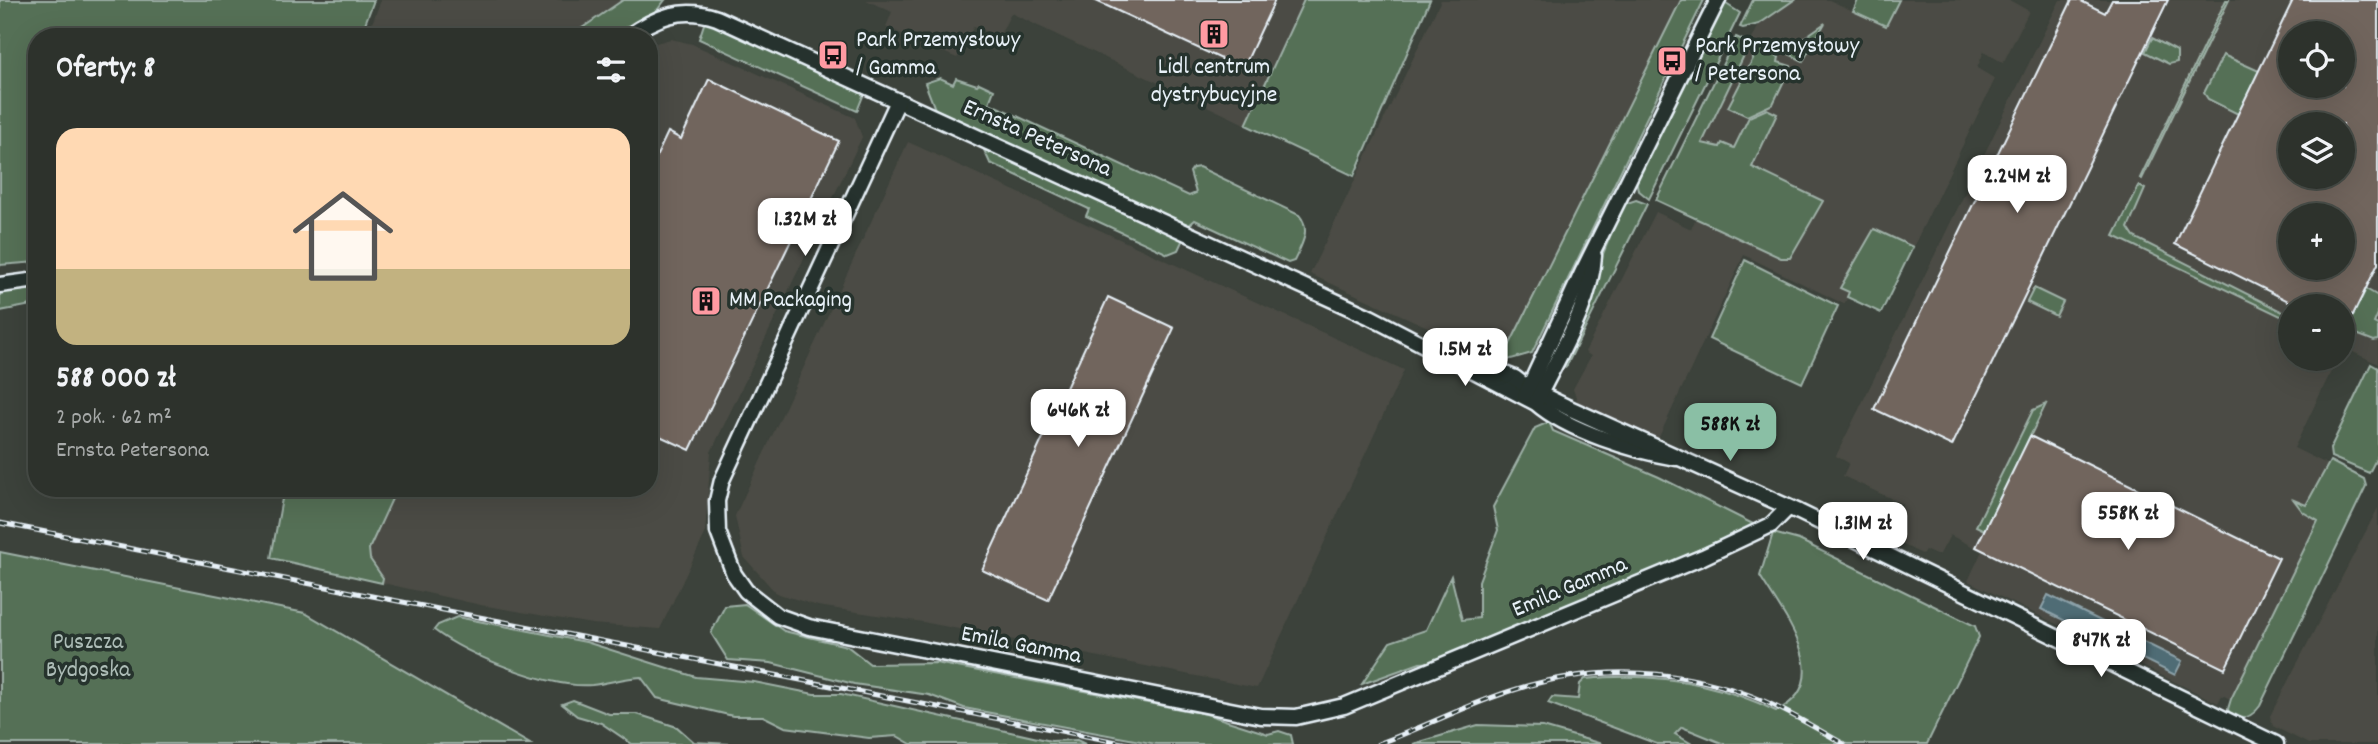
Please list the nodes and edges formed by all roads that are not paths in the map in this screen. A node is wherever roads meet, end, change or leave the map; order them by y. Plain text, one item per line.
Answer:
1 (1718, 0) edge
2 (641, 28) edge
3 (898, 101) junction
4 (28, 281) edge
5 (0, 285) edge
6 (1532, 396) junction
7 (1788, 508) junction
8 (2276, 744) edge

1 - 6 street
2 - 3 street, Ernsta Petersona
3 - 6 street, Ernsta Petersona
3 - 7 street, Emila Gamma
4 - 5 street
6 - 7 street, Ernsta Petersona
7 - 8 street, Ernsta Petersona

